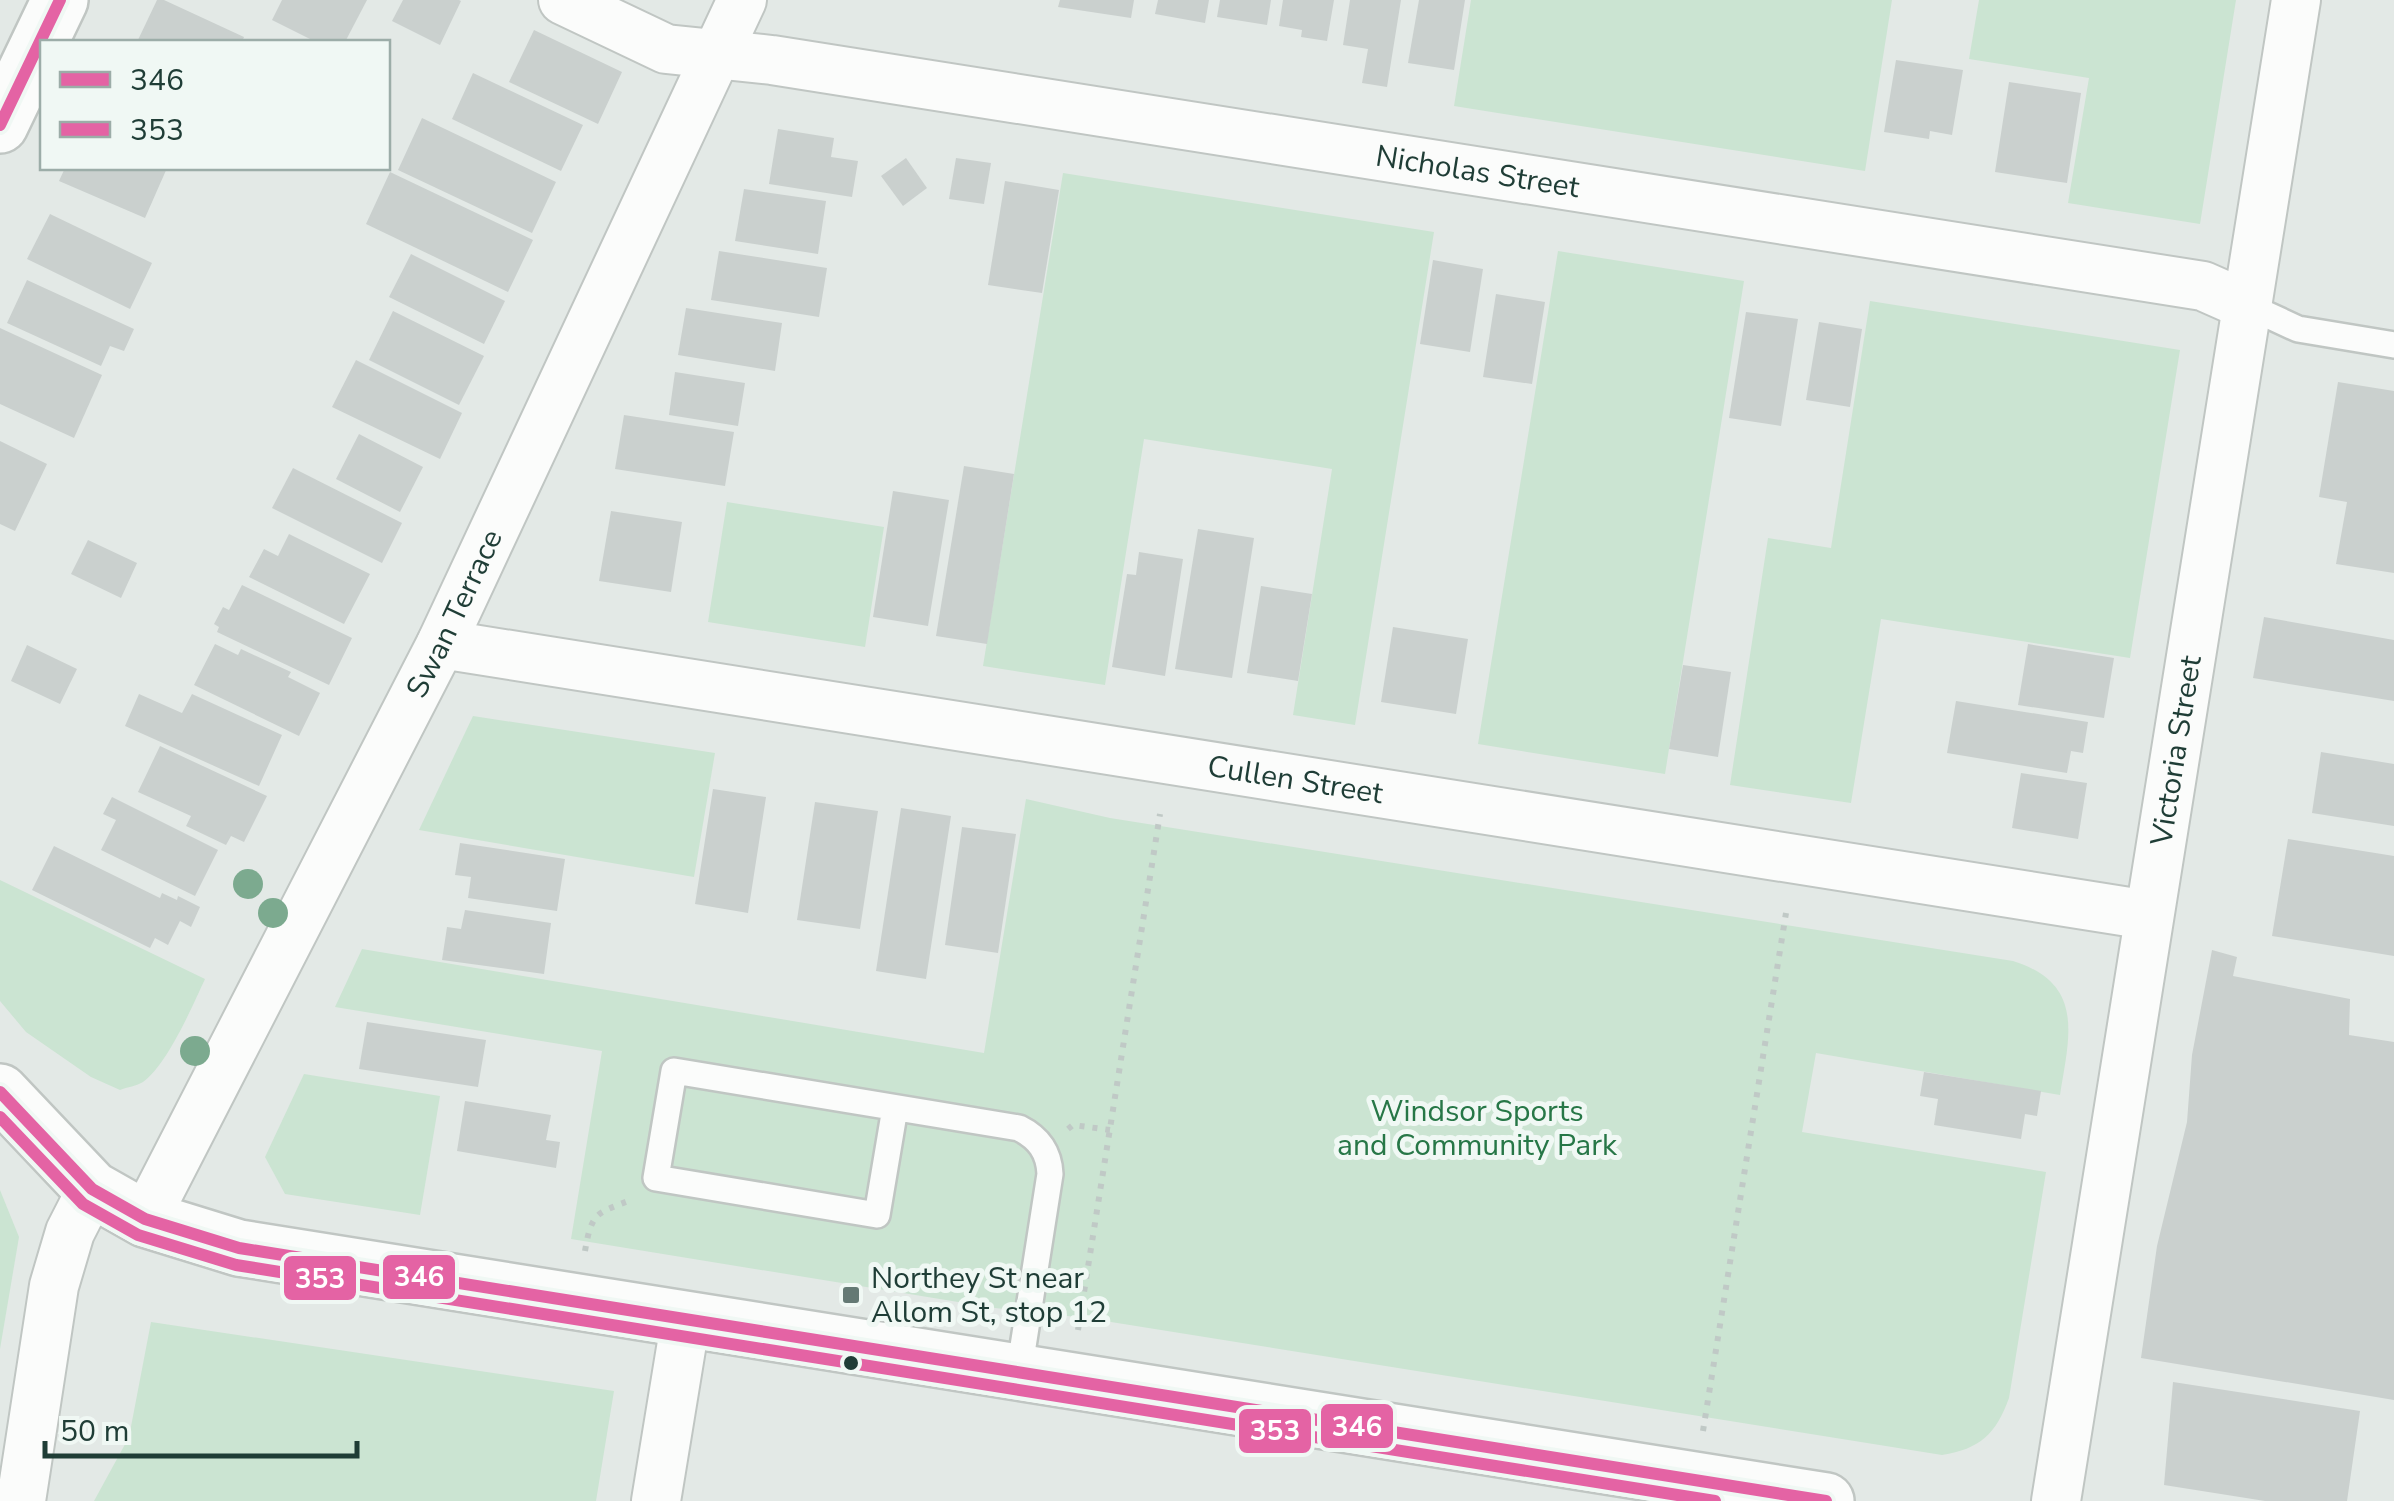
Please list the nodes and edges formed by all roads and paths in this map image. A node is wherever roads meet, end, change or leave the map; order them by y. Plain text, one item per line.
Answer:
1 (60, 0) edge
2 (562, 0) edge
3 (742, 0) edge
4 (2296, 0) edge
5 (41, 40) edge
6 (40, 42) edge
7 (716, 54) junction
8 (0, 125) edge
9 (2246, 306) junction
10 (2394, 345) edge
11 (441, 644) junction
12 (1160, 814) dead end
13 (1786, 914) dead end
14 (2148, 915) junction
15 (0, 1092) edge
16 (895, 1108) junction
17 (656, 1178) junction
18 (92, 1189) junction
19 (145, 1219) junction
20 (585, 1251) dead end
21 (686, 1318) junction
22 (1078, 1330) dead end
23 (1019, 1372) junction
24 (1704, 1431) dead end
25 (21, 1501) edge
26 (656, 1501) edge
27 (1826, 1501) edge
28 (2056, 1501) edge

1 - 5 street
2 - 7 street, Nicholas Street
3 - 7 street, Swan Terrace
4 - 9 street, Victoria Street
6 - 8 street
7 - 9 street, Nicholas Street
7 - 11 street, Swan Terrace
9 - 10 lane, Nicholas Street
9 - 14 street, Victoria Street
11 - 14 street, Cullen Street
11 - 19 street, Swan Terrace
12 - 22 path
13 - 24 path
14 - 28 street, Victoria Street
15 - 18 street
16 - 17 lane
16 - 17 lane
16 - 23 lane
17 - 20 path
18 - 19 street
18 - 25 street
19 - 21 street
21 - 23 street
21 - 26 street
23 - 27 street

